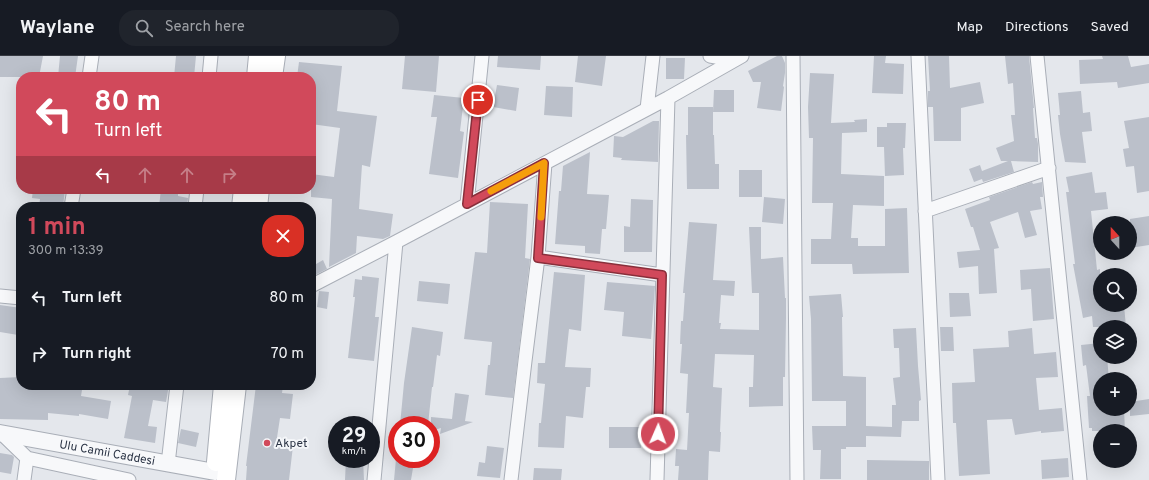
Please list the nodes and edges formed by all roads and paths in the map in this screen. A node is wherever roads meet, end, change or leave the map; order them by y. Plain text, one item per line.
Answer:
1 (92, 56) edge
2 (211, 56) edge
3 (258, 56) edge
4 (276, 56) edge
5 (482, 56) edge
6 (653, 56) edge
7 (710, 56) edge
8 (793, 56) edge
9 (918, 56) edge
10 (1037, 56) edge
11 (738, 58) edge
12 (90, 72) edge
13 (209, 72) edge
14 (256, 72) edge
15 (274, 72) edge
16 (668, 98) junction
17 (646, 109) junction
18 (544, 163) junction
19 (1048, 168) junction
20 (467, 204) junction
21 (924, 211) junction
22 (396, 242) junction
23 (538, 258) junction
24 (662, 275) junction
25 (316, 283) edge
26 (0, 296) edge
27 (16, 298) edge
28 (176, 390) edge
29 (223, 390) edge
30 (236, 390) edge
31 (0, 433) edge
32 (27, 458) junction
33 (168, 464) junction
34 (218, 477) edge
35 (24, 480) edge
36 (129, 480) edge
37 (374, 480) edge
38 (511, 480) edge
39 (657, 480) edge
40 (796, 480) edge
41 (938, 480) edge
42 (1080, 480) edge

1 - 12 street
2 - 13 street
3 - 14 main road
4 - 15 main road
5 - 20 street
6 - 17 street
7 - 11 street
8 - 40 street
9 - 21 street
10 - 19 street
11 - 16 street
16 - 17 street
16 - 24 street
17 - 18 street
18 - 20 street
18 - 23 street
19 - 21 street
19 - 42 street
20 - 22 street
21 - 41 street
22 - 25 street
22 - 37 street
23 - 24 street
23 - 38 street
24 - 39 street
26 - 27 street
28 - 33 street
29 - 34 main road
30 - 34 main road
31 - 32 street
31 - 33 street, Ulu Camii Caddesi
32 - 35 street
32 - 36 street
33 - 34 street, Ulu Camii Caddesi

